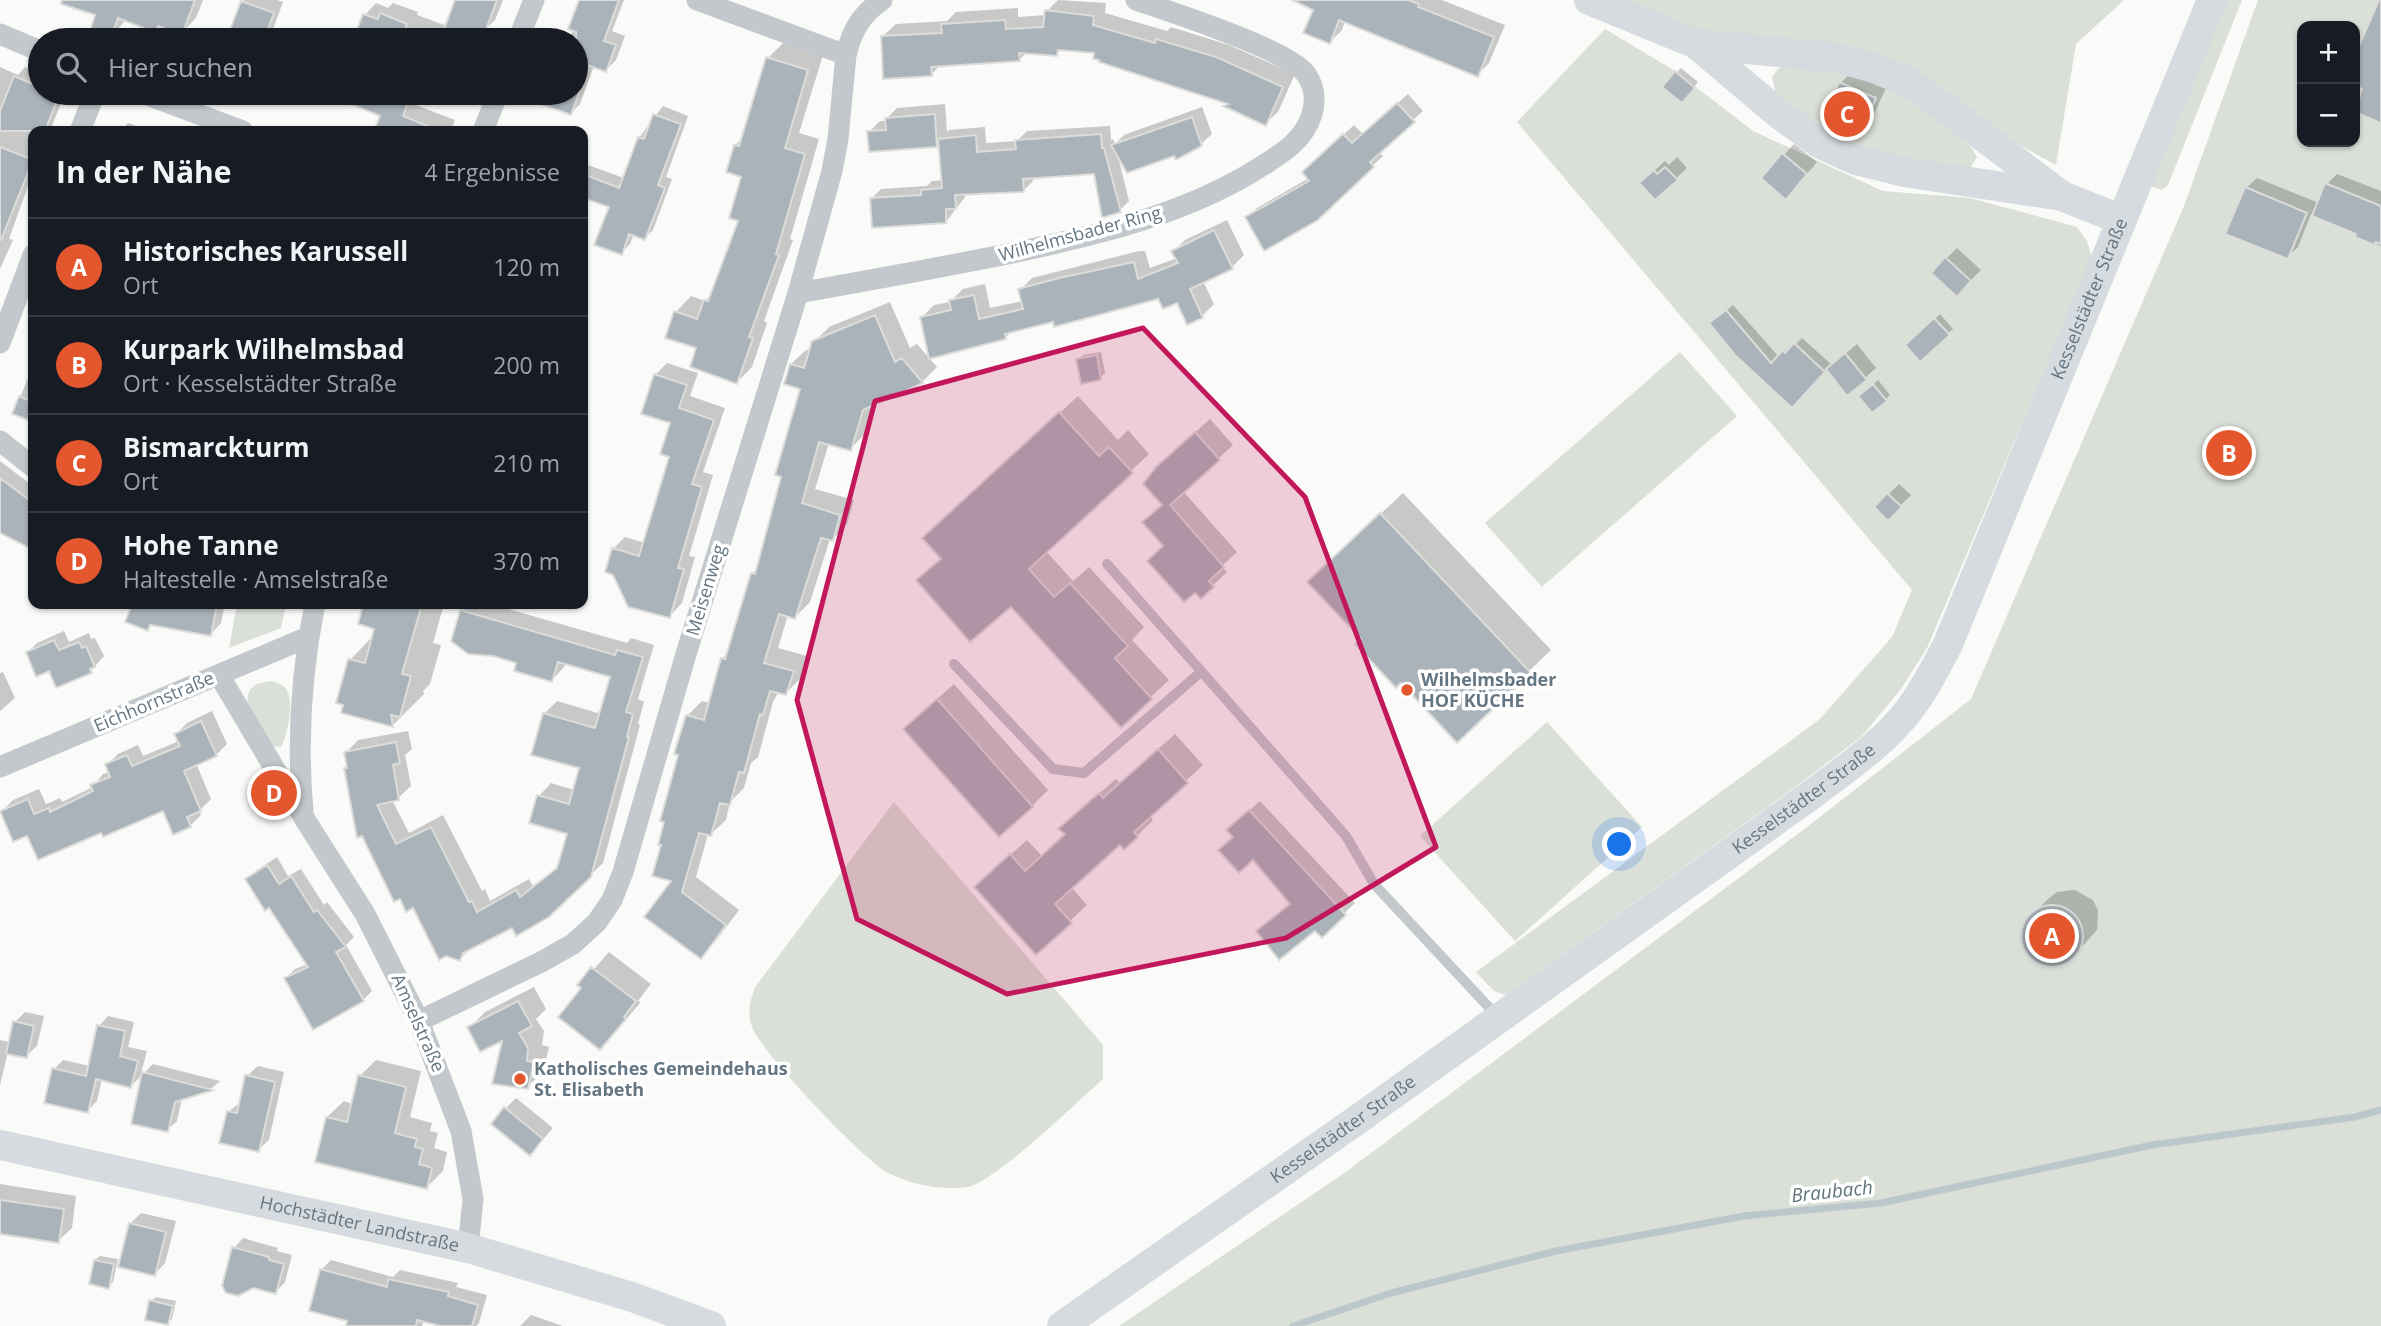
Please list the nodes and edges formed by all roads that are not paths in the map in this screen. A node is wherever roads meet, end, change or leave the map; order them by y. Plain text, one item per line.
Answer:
1 (534, 0) edge
2 (697, 0) edge
3 (882, 0) edge
4 (1136, 0) edge
5 (1589, 0) edge
6 (2212, 0) edge
7 (522, 28) edge
8 (0, 34) edge
9 (1696, 44) junction
10 (28, 46) edge
11 (846, 55) junction
12 (90, 105) edge
13 (174, 105) edge
14 (493, 105) edge
15 (82, 126) edge
16 (230, 126) edge
17 (485, 126) edge
18 (2062, 195) junction
19 (2122, 220) junction
20 (28, 268) edge
21 (797, 293) junction
22 (0, 343) edge
23 (0, 441) edge
24 (28, 463) edge
25 (1107, 564) dead end
26 (314, 609) edge
27 (308, 637) junction
28 (954, 664) dead end
29 (1200, 672) junction
30 (219, 674) junction
31 (0, 767) edge
32 (304, 818) junction
33 (1499, 1018) junction
34 (419, 1021) junction
35 (0, 1145) edge
36 (468, 1248) junction
37 (711, 1326) edge
38 (1062, 1326) edge

1 - 7 street
2 - 11 street
3 - 11 street
4 - 21 street, Wilhelmsbader Ring
5 - 9 main road
6 - 19 main road, Kesselstädter Straße
8 - 10 street
9 - 18 main road
9 - 18 main road
11 - 21 street, Meisenweg
12 - 15 street
13 - 16 street
14 - 17 street
18 - 19 main road
19 - 33 main road, Kesselstädter Straße
20 - 22 street
21 - 34 street, Meisenweg
23 - 24 street
25 - 29 lane
26 - 27 street, Amselstraße
27 - 30 street, Eichhornstraße
27 - 32 street, Amselstraße
28 - 29 lane
29 - 33 lane
30 - 31 street, Eichhornstraße
30 - 32 street, Amselstraße
32 - 34 street, Amselstraße
33 - 38 main road, Kesselstädter Straße
34 - 36 street, Amselstraße
35 - 36 main road, Hochstädter Landstraße
36 - 37 main road, Hochstädter Landstraße

